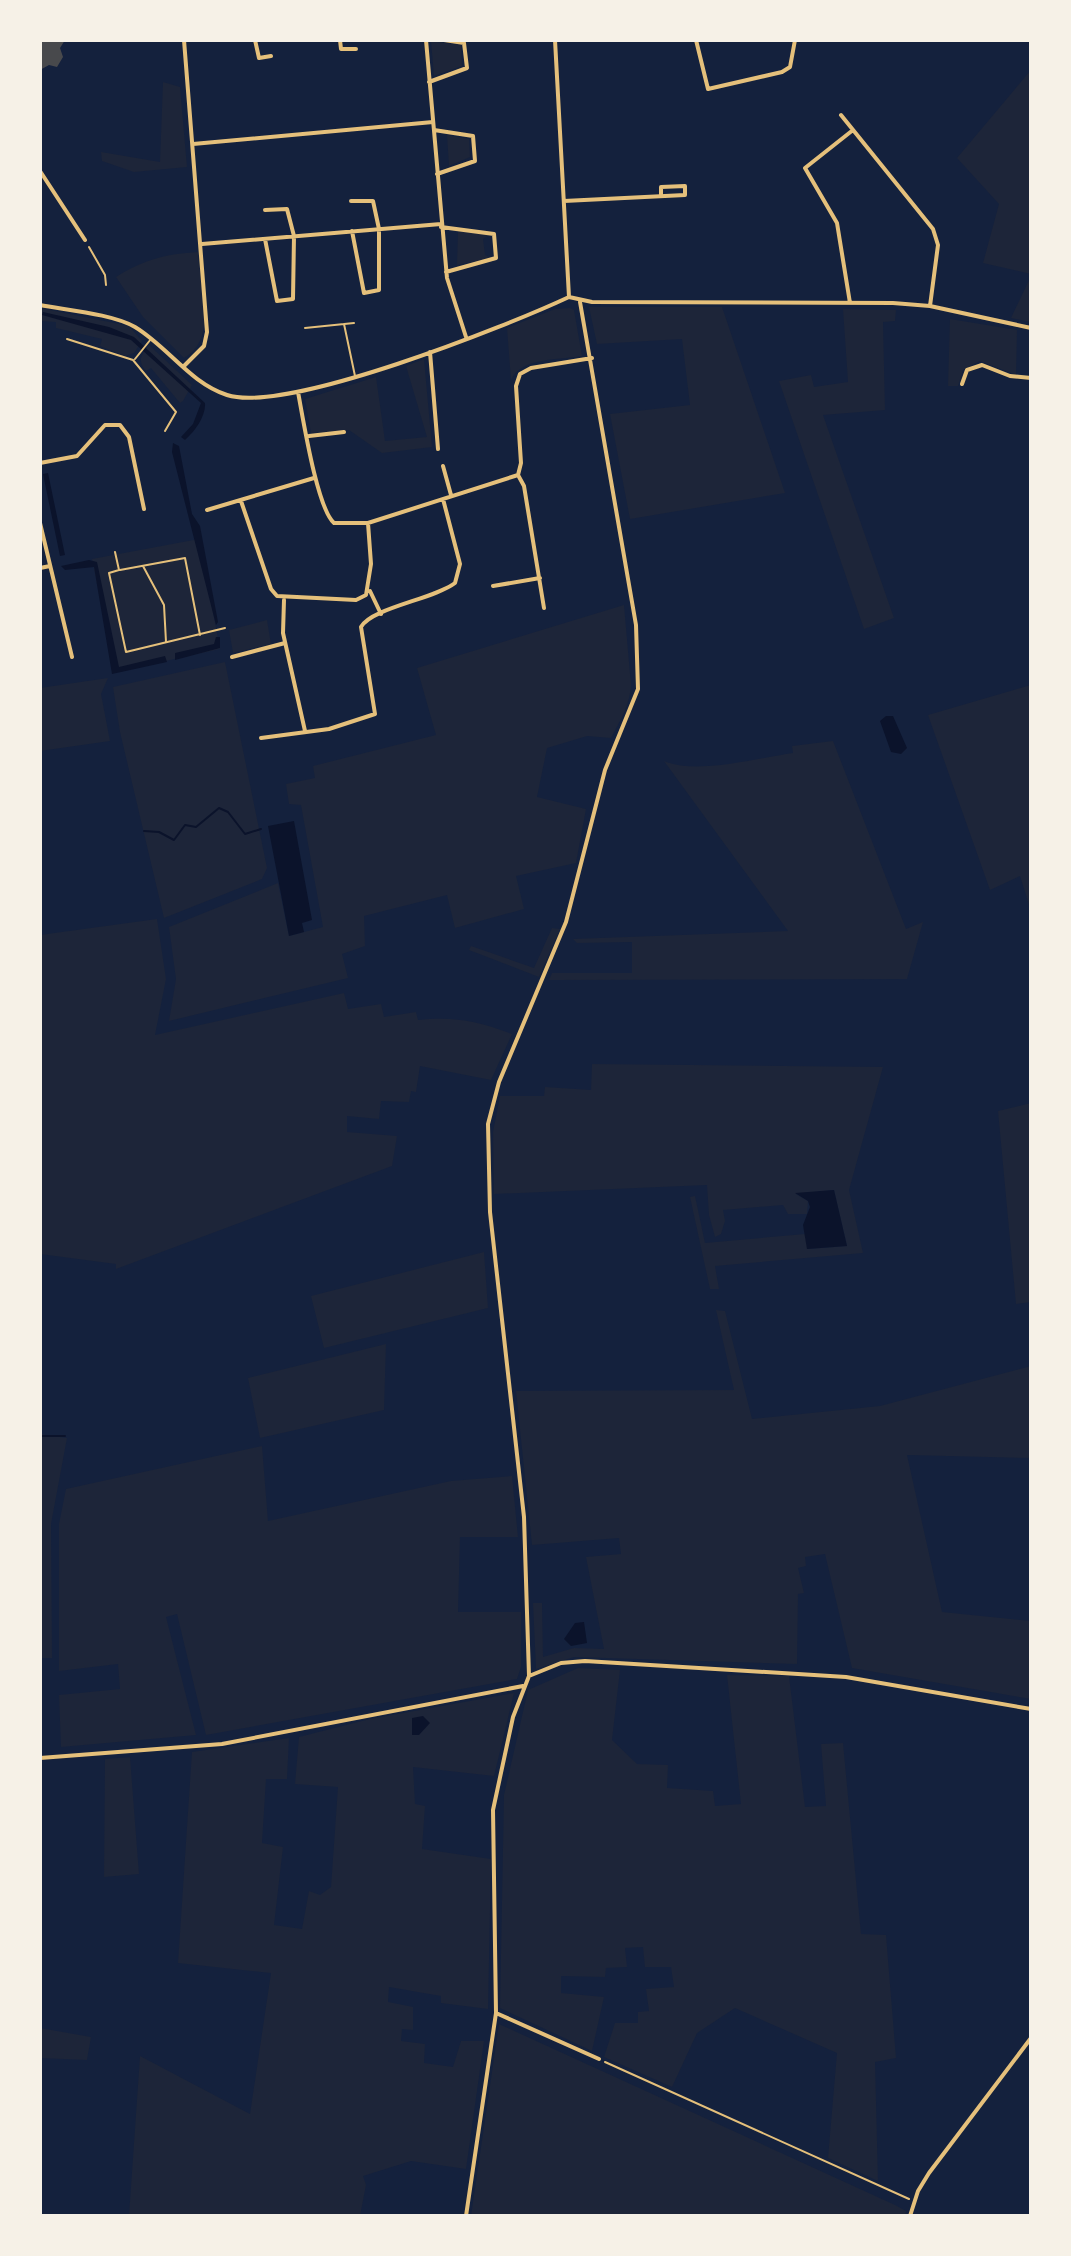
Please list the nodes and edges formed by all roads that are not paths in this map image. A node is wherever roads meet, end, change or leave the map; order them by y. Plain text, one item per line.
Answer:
1 (184, 40) edge
2 (255, 40) edge
3 (340, 40) edge
4 (426, 40) edge
5 (444, 40) edge
6 (555, 40) edge
7 (696, 40) edge
8 (795, 40) edge
9 (356, 49) dead end
10 (271, 56) dead end
11 (429, 82) junction
12 (841, 115) dead end
13 (433, 122) junction
14 (434, 130) junction
15 (853, 130) junction
16 (193, 144) junction
17 (40, 171) edge
18 (437, 174) junction
19 (661, 196) junction
20 (351, 201) dead end
21 (564, 201) junction
22 (265, 210) dead end
23 (441, 226) junction
24 (379, 229) junction
25 (352, 231) junction
26 (294, 236) junction
27 (265, 239) junction
28 (85, 240) road end
29 (202, 244) junction
30 (446, 272) junction
31 (569, 297) junction
32 (580, 302) junction
33 (850, 303) junction
34 (40, 305) edge
35 (930, 306) junction
36 (354, 323) dead end
37 (344, 324) junction
38 (305, 328) dead end
39 (1031, 328) edge
40 (466, 337) junction
41 (152, 338) junction
42 (67, 339) dead end
43 (430, 351) junction
44 (592, 358) junction
45 (133, 360) junction
46 (184, 366) junction
47 (355, 377) junction
48 (1031, 378) edge
49 (962, 384) dead end
50 (298, 392) junction
51 (165, 431) dead end
52 (344, 432) dead end
53 (309, 436) junction
54 (438, 449) dead end
55 (40, 463) edge
56 (443, 466) dead end
57 (518, 475) junction
58 (314, 478) junction
59 (451, 495) junction
60 (443, 499) junction
61 (241, 501) junction
62 (144, 509) dead end
63 (207, 510) dead end
64 (40, 523) edge
65 (368, 523) junction
66 (50, 566) junction
67 (40, 568) edge
68 (540, 578) junction
69 (493, 586) dead end
70 (370, 591) junction
71 (284, 599) junction
72 (544, 608) dead end
73 (381, 614) junction
74 (285, 643) junction
75 (72, 657) dead end
76 (232, 657) dead end
77 (305, 731) junction
78 (261, 738) dead end
79 (529, 1676) junction
80 (523, 1686) junction
81 (1031, 1709) edge
82 (40, 1758) edge
83 (496, 2013) junction
84 (1031, 2038) edge
85 (599, 2059) road end
86 (466, 2216) edge
87 (910, 2216) edge

1 - 16 street
2 - 10 street
3 - 9 street
4 - 11 street
5 - 11 street
6 - 21 street
7 - 8 street
11 - 13 street
12 - 15 street
13 - 14 street
13 - 16 street
14 - 18 street
14 - 18 street
15 - 33 street
15 - 35 street
16 - 29 street
17 - 28 street
18 - 23 street
19 - 19 street
19 - 21 street
20 - 24 street
21 - 31 street
22 - 26 street
23 - 24 street
23 - 30 street
23 - 30 street
24 - 25 street
24 - 25 street
25 - 26 street
26 - 27 street
26 - 27 street
27 - 29 street
29 - 46 street
30 - 40 street
31 - 32 street
31 - 40 street
32 - 33 street
32 - 44 street
33 - 35 street
34 - 41 street
35 - 39 street
36 - 37 lane
37 - 38 lane
37 - 47 lane
40 - 43 street
41 - 45 lane
41 - 46 street
42 - 45 lane
43 - 47 street
43 - 54 street
44 - 57 street
44 - 79 street
45 - 51 lane
46 - 50 street
47 - 50 street
48 - 49 street
50 - 53 street
52 - 53 street
53 - 58 street
55 - 62 street
56 - 59 street
57 - 59 street
57 - 68 street
58 - 61 street
58 - 65 street
59 - 60 street
60 - 65 street
60 - 73 street
61 - 63 street
61 - 71 street
64 - 66 street
65 - 70 street
66 - 67 street
66 - 75 street
68 - 69 street
68 - 72 street
70 - 71 street
70 - 73 street
71 - 74 street
73 - 77 street
74 - 76 street
74 - 77 street
77 - 78 street
79 - 80 street
79 - 81 street
80 - 82 street
80 - 83 street
83 - 85 street
83 - 86 street
84 - 87 street

